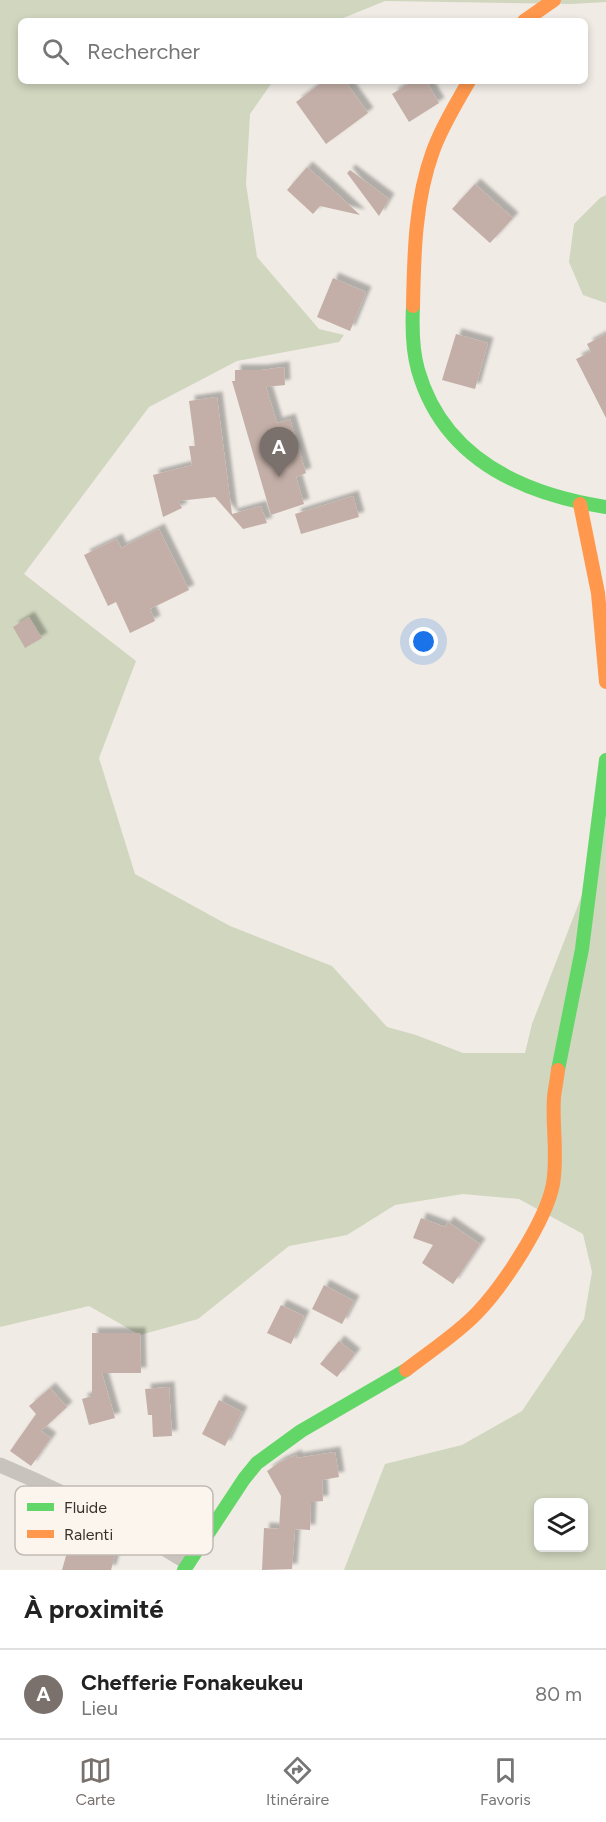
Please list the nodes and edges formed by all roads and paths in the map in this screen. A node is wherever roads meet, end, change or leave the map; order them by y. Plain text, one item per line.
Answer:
1 (554, 0) edge
2 (528, 18) edge
3 (467, 84) edge
4 (580, 504) junction
5 (606, 507) edge
6 (606, 682) edge
7 (606, 760) edge
8 (0, 1465) edge
9 (47, 1486) edge
10 (213, 1527) edge
11 (170, 1555) edge
12 (186, 1566) edge

1 - 2 street
3 - 4 street
4 - 5 street
4 - 6 street
7 - 10 street
8 - 9 street
11 - 12 street

